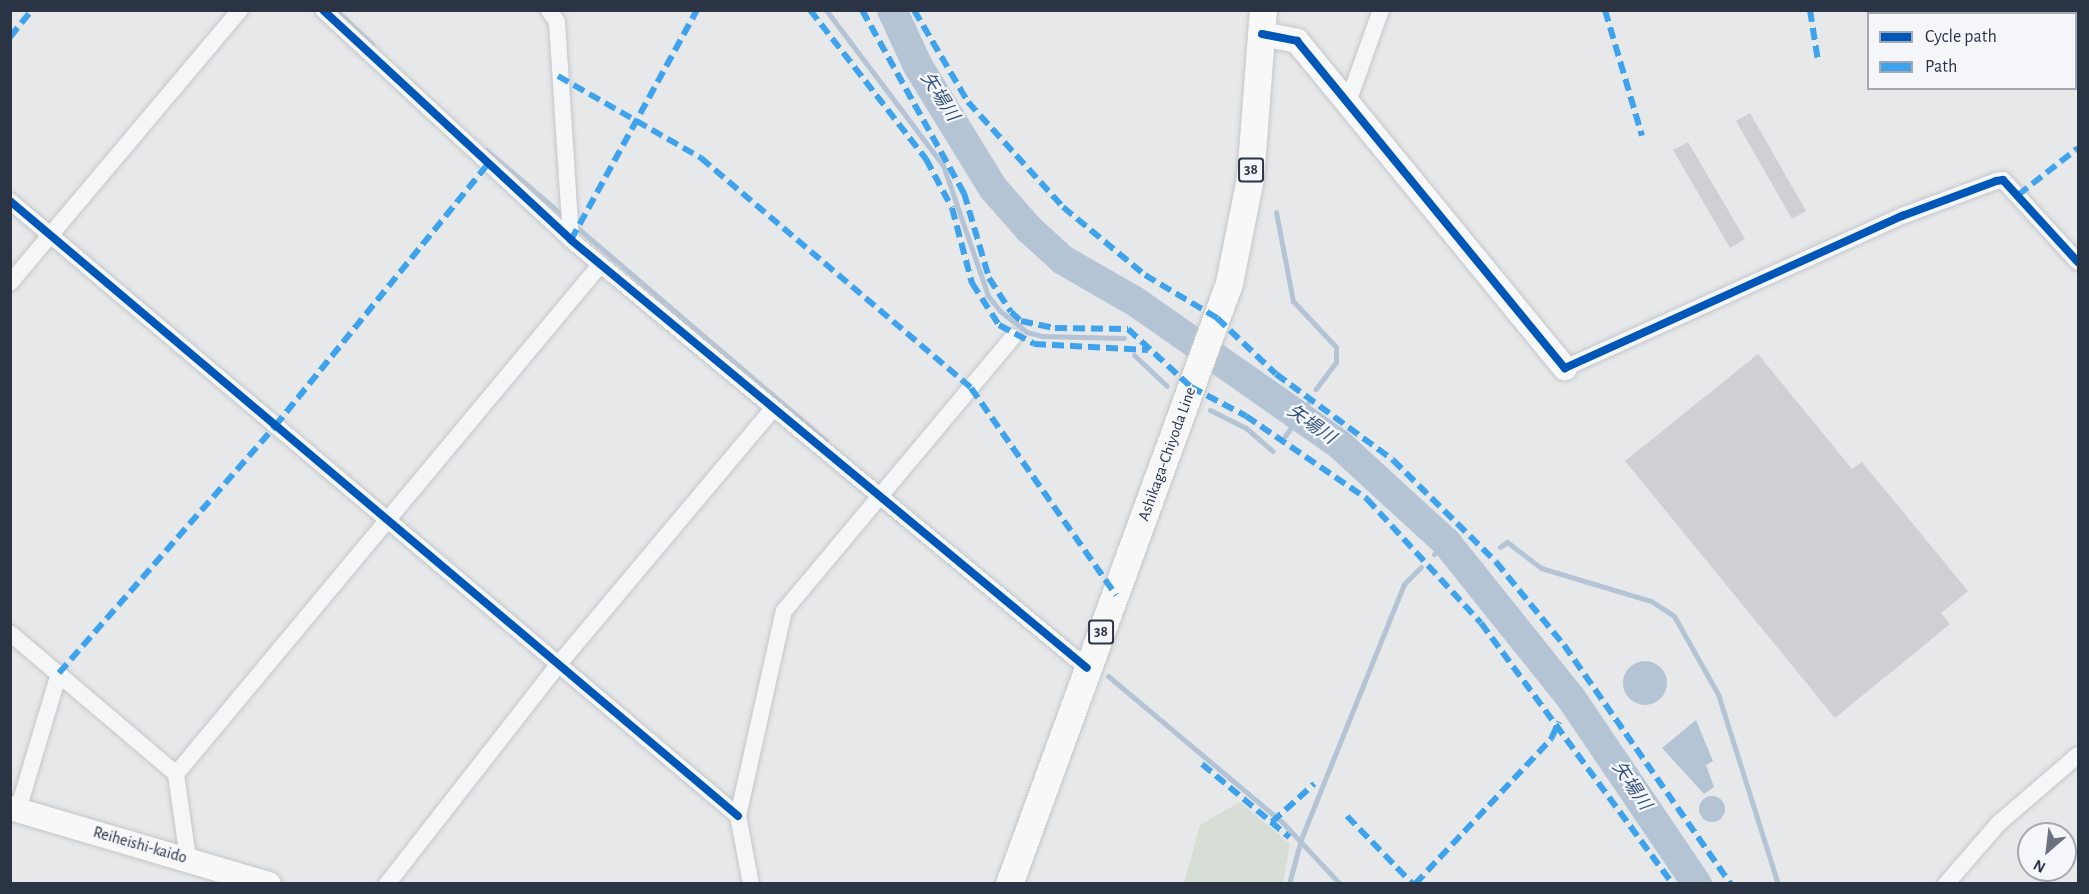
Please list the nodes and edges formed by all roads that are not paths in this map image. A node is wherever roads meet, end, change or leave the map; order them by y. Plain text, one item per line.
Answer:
1 (240, 10) edge
2 (323, 10) edge
3 (549, 10) edge
4 (1381, 10) edge
5 (1263, 22) edge
6 (1348, 102) junction
7 (10, 201) edge
8 (51, 235) junction
9 (571, 240) junction
10 (2079, 262) edge
11 (600, 265) junction
12 (10, 283) edge
13 (1013, 336) dead end
14 (1565, 368) joint
15 (773, 409) junction
16 (882, 496) junction
17 (386, 516) junction
18 (10, 633) edge
19 (558, 665) junction
20 (1087, 668) junction
21 (59, 674) junction
22 (2079, 755) edge
23 (176, 774) junction
24 (14, 809) edge
25 (738, 816) junction
26 (188, 858) junction
27 (269, 884) edge
28 (387, 884) edge
29 (751, 884) edge
30 (1009, 884) edge
31 (1946, 884) edge

1 - 8 street
2 - 9 street
3 - 9 street
4 - 6 street
5 - 6 street
5 - 20 main road, Ashikaga-Chiyoda Line / 38
6 - 14 street
7 - 8 street
8 - 12 street
8 - 17 street
9 - 11 street
10 - 14 street
11 - 15 street
11 - 17 street
13 - 16 street
15 - 16 street
15 - 19 street
16 - 20 street
16 - 25 street
17 - 19 street
17 - 23 street
18 - 21 street
19 - 25 street
19 - 28 street
20 - 30 main road, Ashikaga-Chiyoda Line / 38
21 - 23 street
21 - 24 street
22 - 31 street
23 - 26 street
24 - 26 street, Reiheishi-kaido
25 - 29 street
26 - 27 street, Reiheishi-kaido

